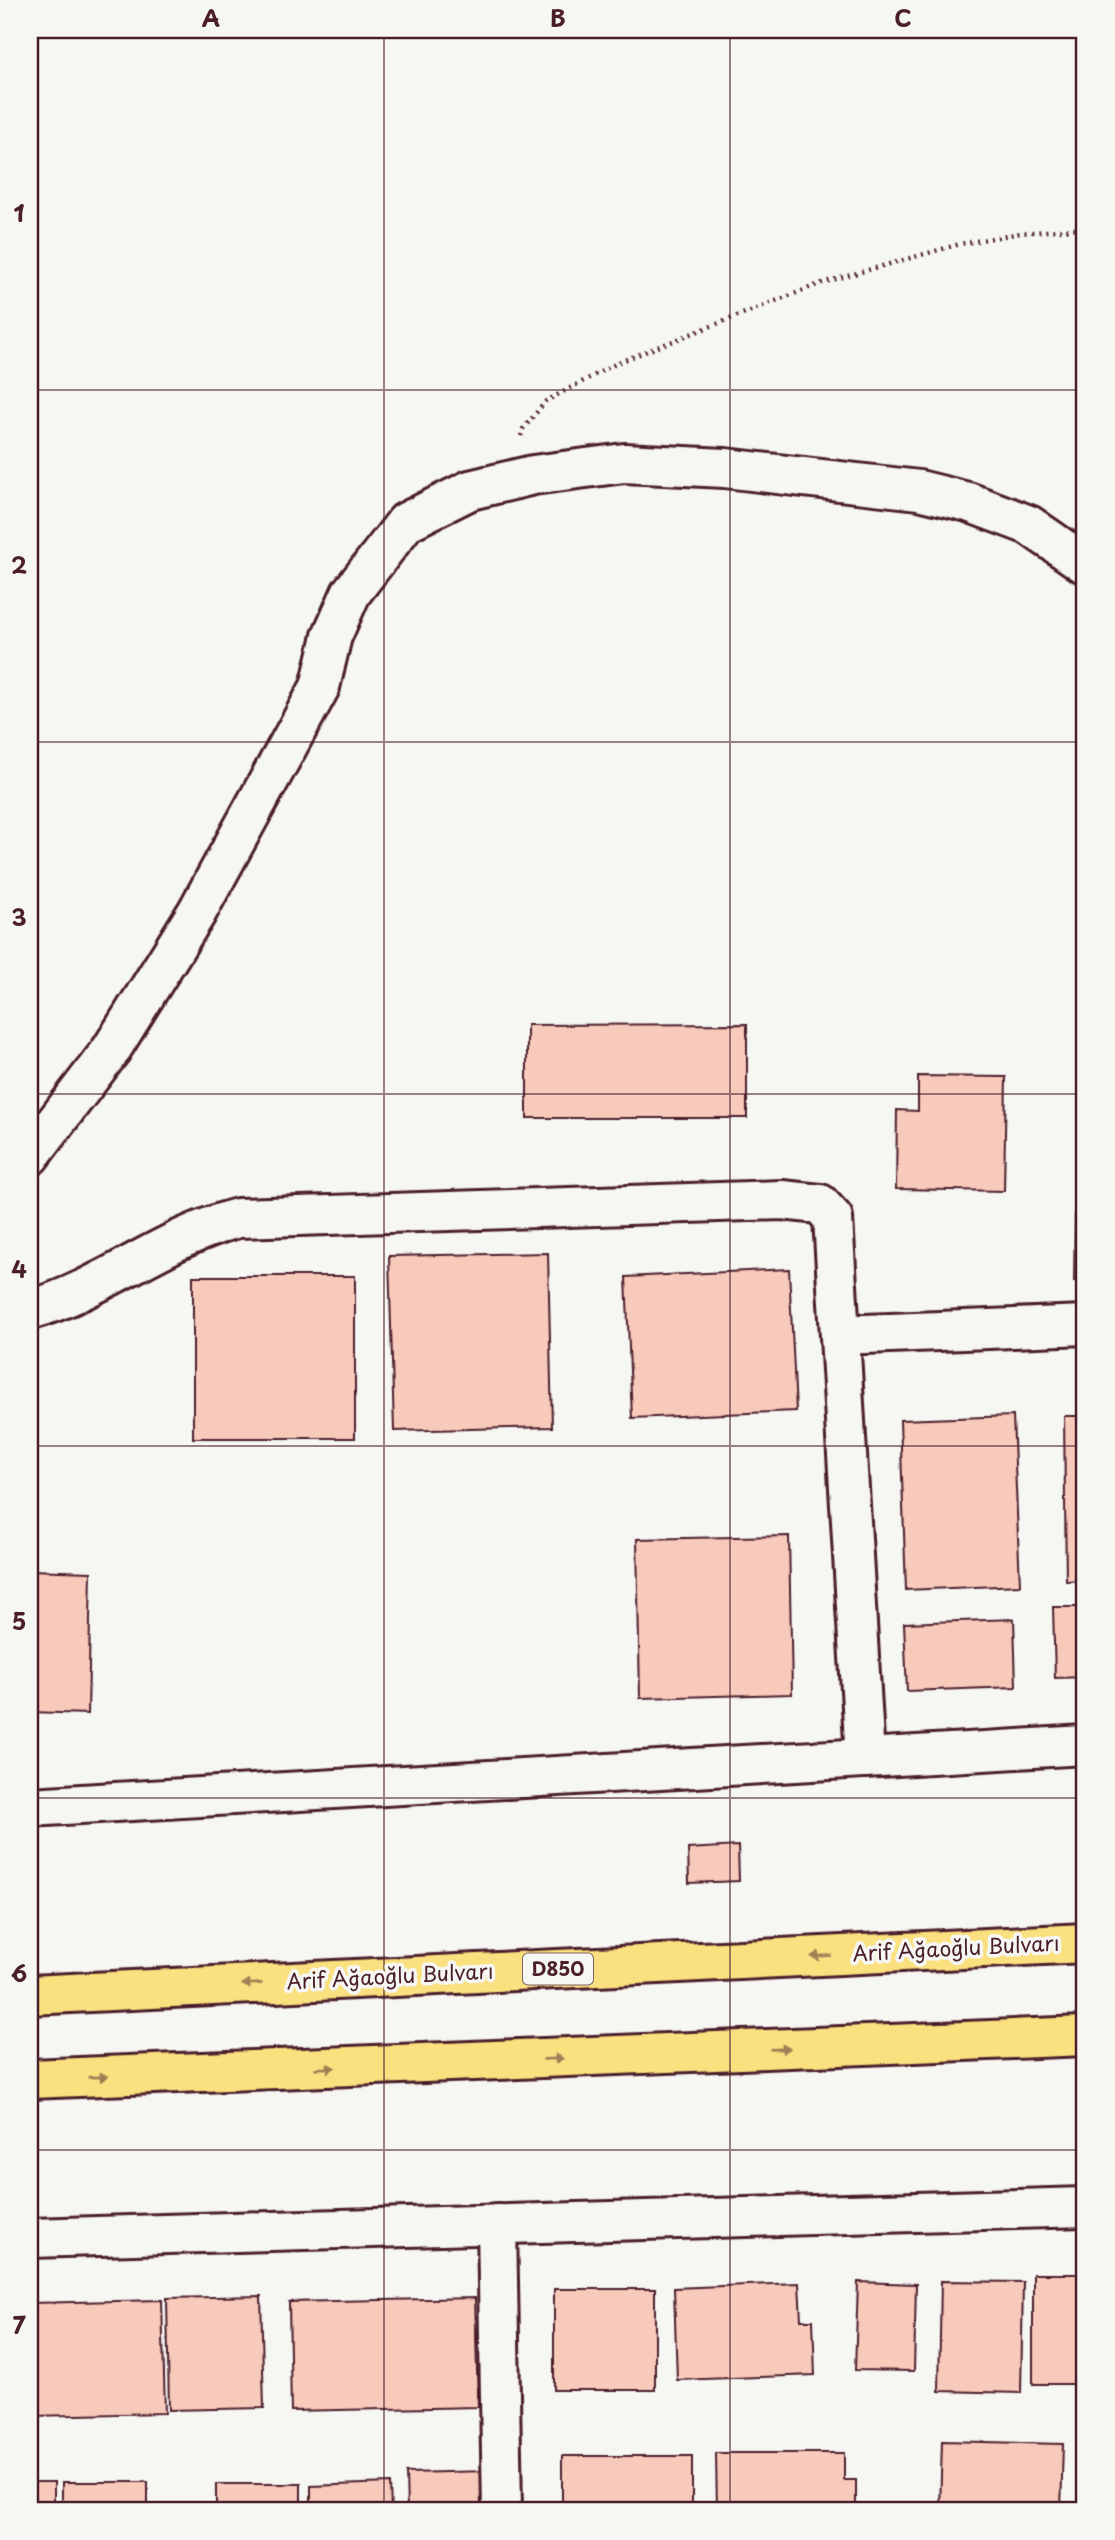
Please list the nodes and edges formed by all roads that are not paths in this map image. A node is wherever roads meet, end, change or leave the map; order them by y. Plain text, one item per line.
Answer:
1 (1085, 564) edge
2 (30, 1156) edge
3 (30, 1310) edge
4 (1085, 1325) edge
5 (840, 1335) junction
6 (1085, 1745) edge
7 (865, 1758) junction
8 (30, 1807) edge
9 (1085, 1943) edge
10 (30, 1995) edge
11 (1085, 2036) edge
12 (30, 2079) edge
13 (1085, 2207) edge
14 (497, 2224) junction
15 (30, 2238) edge
16 (502, 2510) edge

1 - 2 street
3 - 5 street
4 - 5 street
5 - 7 street
6 - 7 street
7 - 8 street
9 -> 10 highway, Arif Ağaoğlu Bulvarı / D850
12 -> 11 highway
13 - 14 street
14 - 15 street
14 - 16 street

